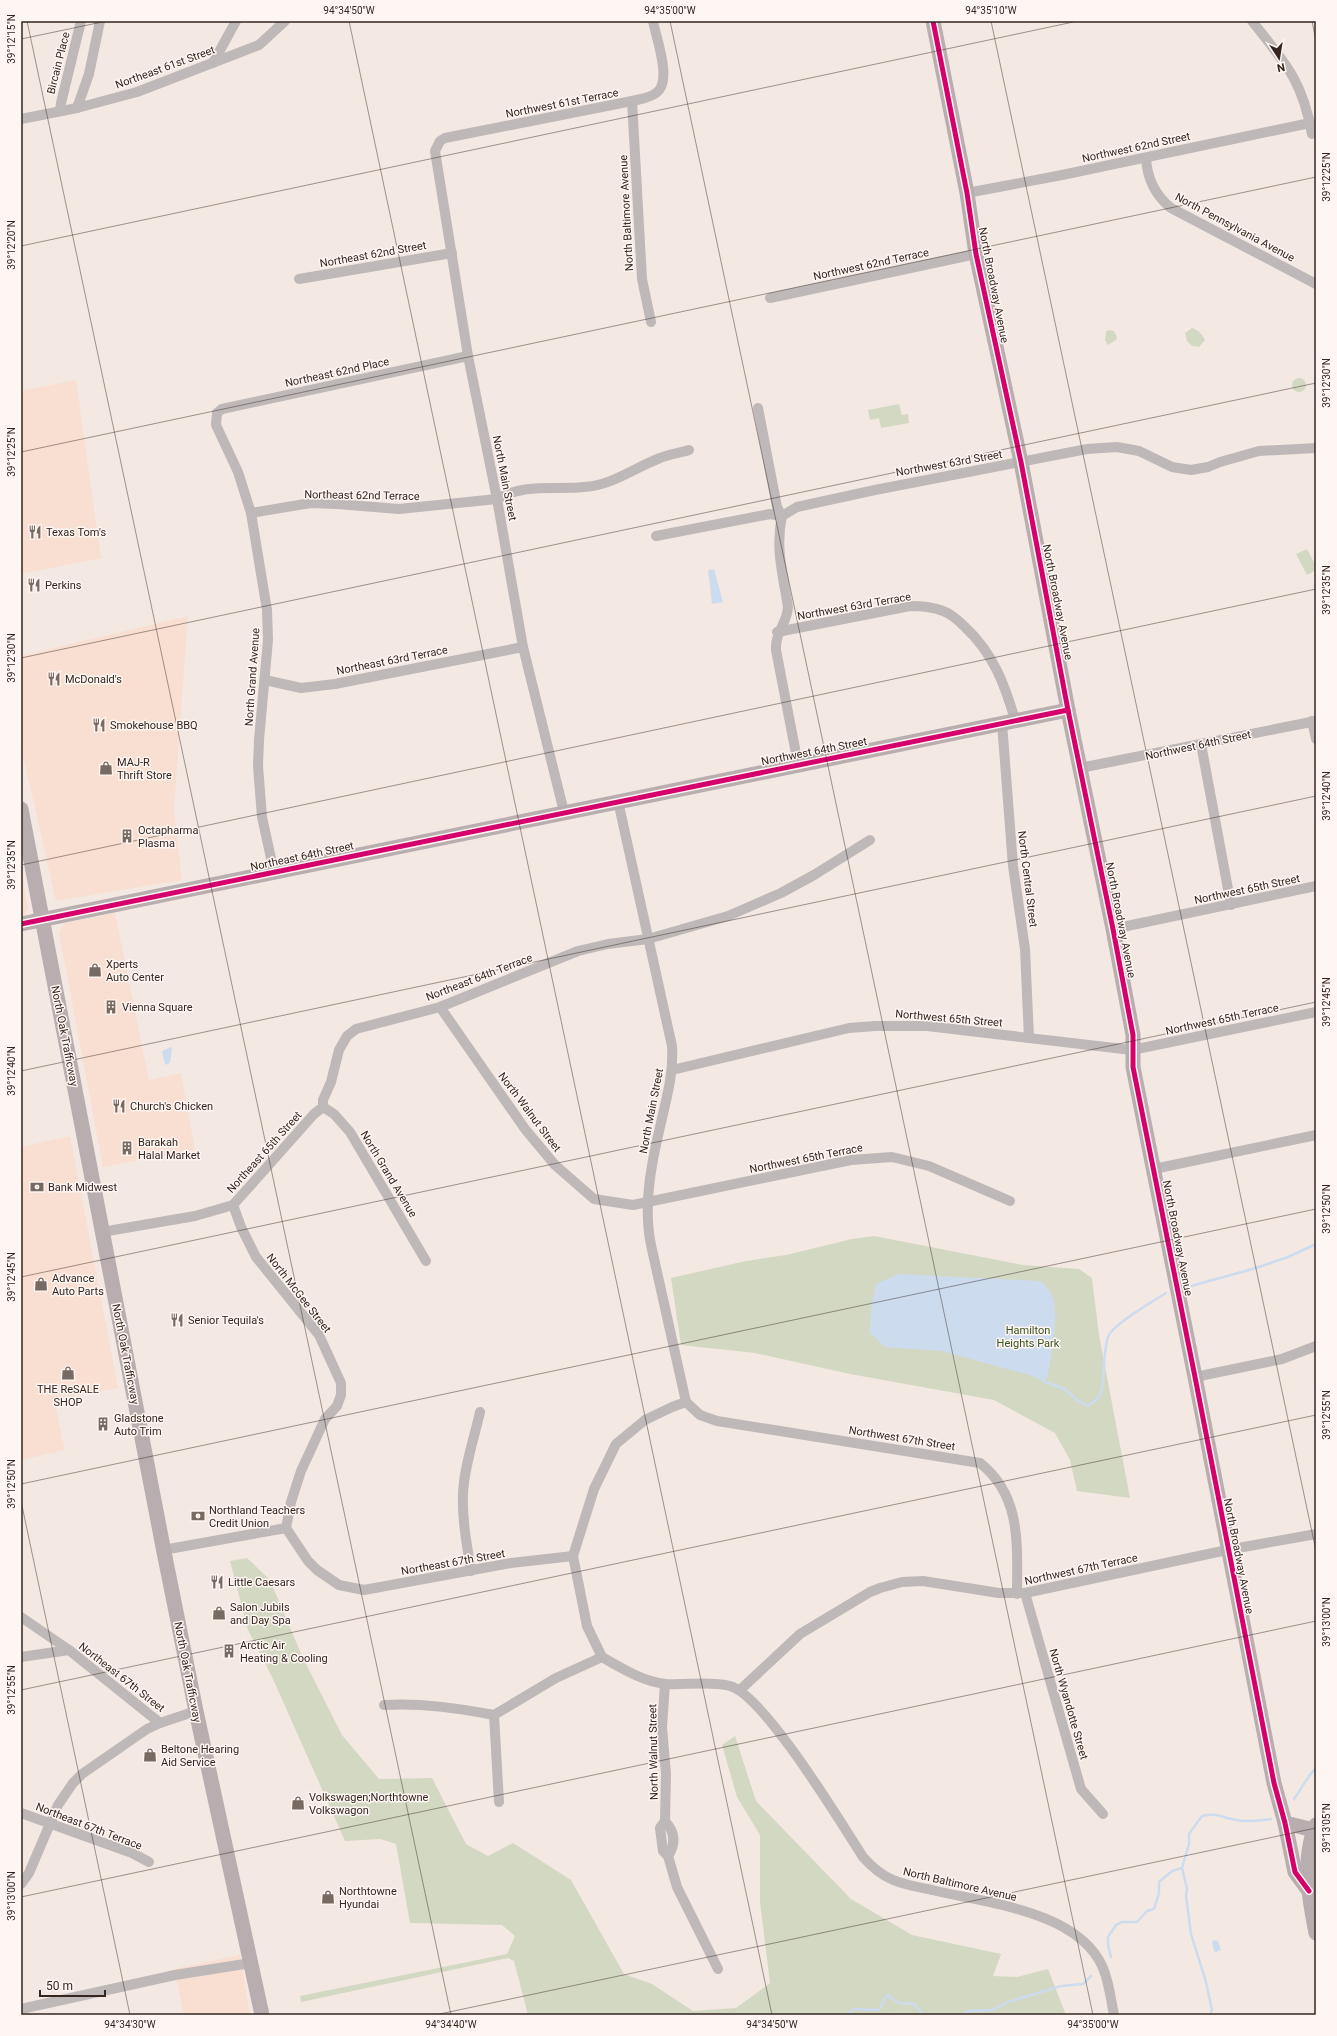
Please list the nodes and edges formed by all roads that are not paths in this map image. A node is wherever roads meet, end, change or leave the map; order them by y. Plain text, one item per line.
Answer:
1 (81, 21) edge
2 (100, 21) edge
3 (236, 21) edge
4 (285, 21) edge
5 (653, 21) edge
6 (933, 21) edge
7 (1252, 21) edge
8 (213, 62) junction
9 (632, 101) junction
10 (77, 108) junction
11 (60, 111) junction
12 (21, 119) edge
13 (1310, 123) junction
14 (1312, 134) dead end
15 (437, 145) joint
16 (1146, 158) junction
17 (967, 193) junction
18 (452, 253) junction
19 (976, 254) junction
20 (299, 279) dead end
21 (1316, 284) edge
22 (770, 298) dead end
23 (651, 322) dead end
24 (468, 356) junction
25 (758, 408) dead end
26 (216, 419) joint
27 (1316, 448) edge
28 (690, 450) dead end
29 (1021, 462) junction
30 (497, 499) junction
31 (251, 513) junction
32 (782, 516) junction
33 (656, 536) dead end
34 (777, 632) junction
35 (523, 647) junction
36 (264, 680) junction
37 (1068, 710) junction
38 (1314, 721) edge
39 (1009, 722) junction
40 (1316, 740) edge
41 (1200, 744) junction
42 (798, 764) junction
43 (1080, 768) junction
44 (618, 801) junction
45 (21, 809) edge
46 (564, 812) junction
47 (870, 840) dead end
48 (274, 872) junction
49 (1316, 886) edge
50 (1231, 905) junction
51 (43, 919) junction
52 (21, 924) edge
53 (1113, 928) junction
54 (648, 939) junction
55 (440, 1007) junction
56 (1316, 1012) edge
57 (1029, 1038) junction
58 (1132, 1050) junction
59 (672, 1070) junction
60 (323, 1107) junction
61 (1316, 1135) edge
62 (1154, 1169) junction
63 (1010, 1201) dead end
64 (648, 1202) junction
65 (233, 1205) junction
66 (102, 1232) junction
67 (426, 1261) dead end
68 (1316, 1346) edge
69 (1195, 1377) junction
70 (686, 1402) junction
71 (480, 1412) dead end
72 (286, 1528) junction
73 (1316, 1534) edge
74 (164, 1550) junction
75 (1228, 1550) junction
76 (573, 1556) junction
77 (471, 1571) junction
78 (1021, 1593) junction
79 (21, 1617) edge
80 (69, 1650) junction
81 (21, 1657) edge
82 (602, 1657) junction
83 (665, 1684) junction
84 (740, 1690) junction
85 (384, 1705) dead end
86 (196, 1712) junction
87 (494, 1715) junction
88 (160, 1723) junction
89 (499, 1802) dead end
90 (21, 1813) edge
91 (1103, 1814) dead end
92 (1285, 1823) junction
93 (50, 1824) junction
94 (1315, 1827) edge
95 (149, 1862) dead end
96 (21, 1884) edge
97 (1309, 1891) junction
98 (1316, 1933) edge
99 (251, 1963) junction
100 (718, 1969) dead end
101 (21, 2009) edge
102 (262, 2015) edge
103 (1114, 2015) edge

1 - 11 street, Bircain Place
2 - 10 street
3 - 8 street
4 - 8 street, Northeast 61st Street
5 - 9 street, Northwest 61st Terrace
6 - 17 street, North Broadway Avenue
7 - 13 street
8 - 10 street, Northeast 61st Street
9 - 15 street, Northwest 61st Terrace
9 - 23 street, North Baltimore Avenue
10 - 11 street, Northeast 61st Street
11 - 12 street, Northeast 61st Street
13 - 14 street
13 - 16 street, Northwest 62nd Street
15 - 18 street, North Main Street
16 - 17 street, Northwest 62nd Street
16 - 21 street, North Pennsylvania Avenue
17 - 19 street, North Broadway Avenue
18 - 20 street, Northeast 62nd Street
18 - 24 street, North Main Street
19 - 22 street, Northwest 62nd Terrace
19 - 29 street, North Broadway Avenue
24 - 26 street, Northeast 62nd Place
24 - 30 street, North Main Street
25 - 32 street
26 - 31 street, North Grand Avenue
27 - 29 street, Northwest 63rd Street
28 - 30 street, Northeast 62nd Terrace
29 - 32 street, Northwest 63rd Street
29 - 37 street, North Broadway Avenue
30 - 31 street, Northeast 62nd Terrace
30 - 35 street, North Main Street
31 - 36 street, North Grand Avenue
32 - 33 street
32 - 34 street
34 - 39 street, Northwest 63rd Terrace
34 - 42 street
35 - 36 street, Northeast 63rd Terrace
35 - 46 street, North Main Street
36 - 48 street, North Grand Avenue
37 - 39 street, Northwest 64th Street
37 - 43 street, North Broadway Avenue
38 - 40 street
38 - 41 street, Northwest 64th Street
39 - 42 street, Northwest 64th Street
39 - 57 street, North Central Street
41 - 43 street, Northwest 64th Street
41 - 50 street
42 - 44 street, Northwest 64th Street
43 - 53 street, North Broadway Avenue
44 - 46 street, Northwest 64th Street
44 - 54 street, North Main Street
45 - 51 street, North Oak Trafficway
46 - 48 street, Northeast 64th Street
47 - 54 street, Northeast 64th Terrace
48 - 51 street, Northeast 64th Street
49 - 50 street, Northwest 65th Street
50 - 53 street, Northwest 65th Street
51 - 52 street, Northeast 64th Street
51 - 66 street, North Oak Trafficway
53 - 58 street, North Broadway Avenue
54 - 55 street, Northeast 64th Terrace
54 - 59 street, North Main Street
55 - 60 street, Northeast 64th Terrace
55 - 64 street, North Walnut Street
56 - 58 street, Northwest 65th Terrace
57 - 58 street, Northwest 65th Street
57 - 59 street, Northwest 65th Street
58 - 62 street, North Broadway Avenue
59 - 64 street, North Main Street
60 - 65 street, Northeast 65th Street
60 - 67 street, North Grand Avenue
61 - 62 street
62 - 69 street, North Broadway Avenue
63 - 64 street, Northwest 65th Terrace
64 - 70 street, North Main Street
65 - 66 street, Northeast 65th Street
65 - 72 street, North McGee Street
66 - 74 street, North Oak Trafficway
68 - 69 street
69 - 75 street, North Broadway Avenue
70 - 76 street
70 - 78 street, Northwest 67th Street
71 - 77 street
72 - 74 street
72 - 77 street, Northeast 67th Street
73 - 75 street, Northwest 67th Terrace
74 - 86 street, North Oak Trafficway
75 - 78 street, Northwest 67th Terrace
75 - 92 street, North Broadway Avenue
76 - 77 street, Northeast 67th Street
76 - 82 street
78 - 84 street, Northwest 67th Terrace
78 - 91 street, North Wyandotte Street
79 - 80 street
80 - 81 street, Northeast 67th Street
80 - 88 street, Northeast 67th Street
82 - 83 street
82 - 87 street
83 - 84 street
83 - 100 street, North Walnut Street
84 - 103 street, North Baltimore Avenue
85 - 87 street
86 - 88 street
86 - 99 street, North Oak Trafficway
87 - 89 street
88 - 93 street
90 - 93 street, Northeast 67th Terrace
92 - 94 street
92 - 97 street, North Broadway Avenue
93 - 95 street, Northeast 67th Terrace
93 - 96 street
94 - 97 street
97 - 98 street
99 - 101 street
99 - 102 street, North Oak Trafficway

